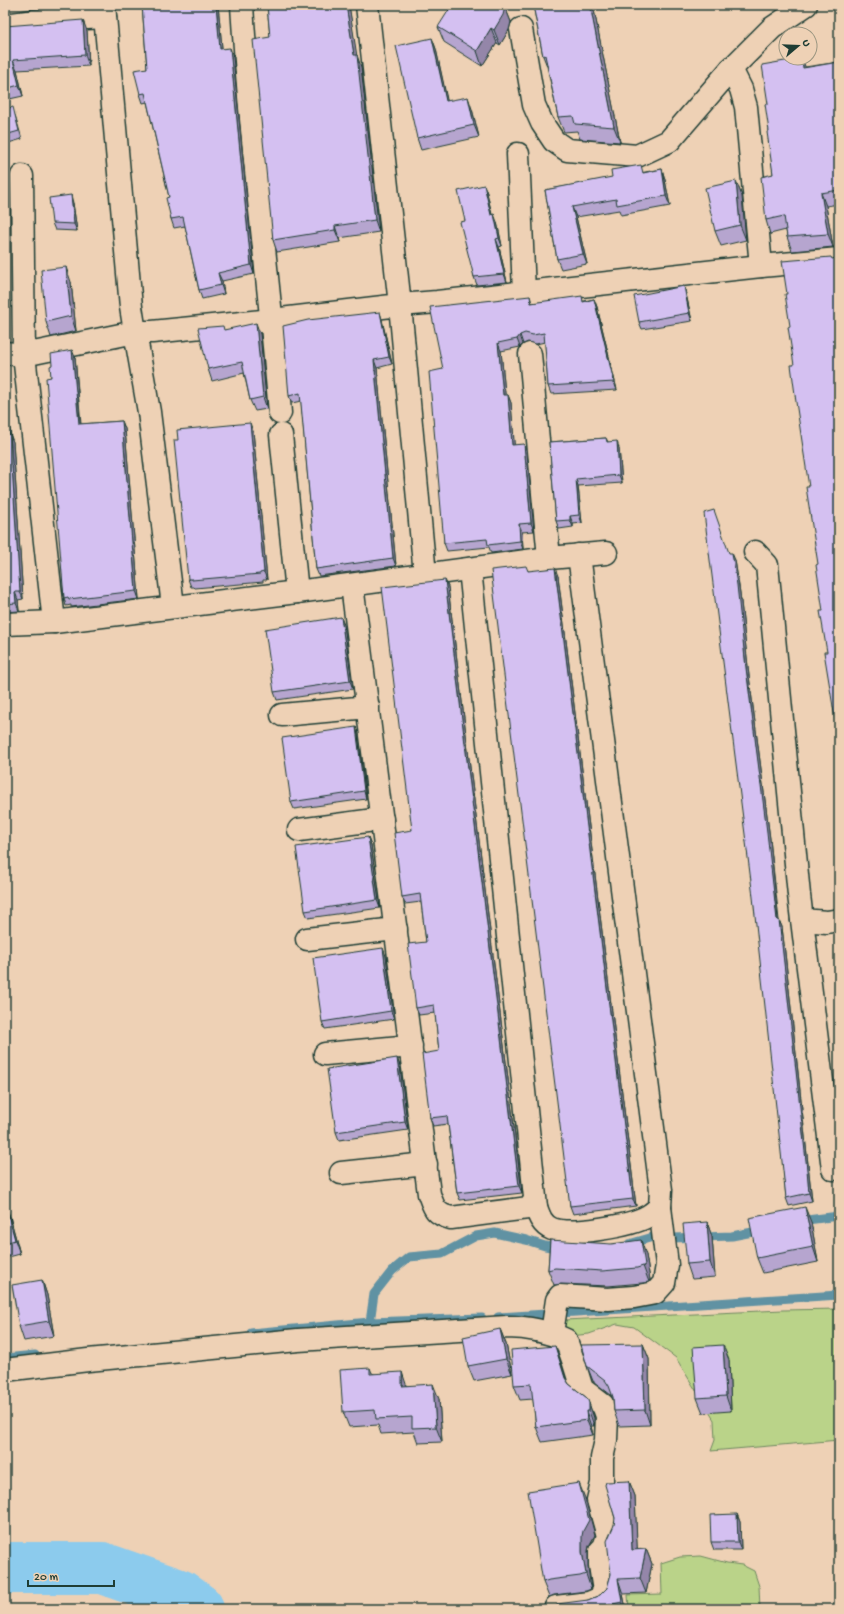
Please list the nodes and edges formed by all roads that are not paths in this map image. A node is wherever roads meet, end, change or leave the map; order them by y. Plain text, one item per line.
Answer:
1 (242, 5) edge
2 (367, 5) edge
3 (806, 5) edge
4 (104, 11) edge
5 (5, 24) edge
6 (521, 29) dead end
7 (731, 69) junction
8 (518, 154) dead end
9 (22, 176) dead end
10 (839, 260) edge
11 (761, 266) junction
12 (524, 292) junction
13 (400, 305) junction
14 (272, 320) junction
15 (135, 332) junction
16 (14, 354) edge
17 (530, 354) dead end
18 (280, 413) dead end
19 (281, 435) dead end
20 (755, 552) dead end
21 (606, 553) dead end
22 (578, 555) junction
23 (549, 558) junction
24 (470, 569) junction
25 (425, 575) junction
26 (352, 585) junction
27 (297, 592) junction
28 (174, 606) junction
29 (54, 622) junction
30 (5, 624) edge
31 (368, 708) junction
32 (282, 715) dead end
33 (382, 819) junction
34 (299, 830) dead end
35 (802, 920) junction
36 (839, 920) edge
37 (396, 929) junction
38 (307, 939) dead end
39 (410, 1046) junction
40 (325, 1054) dead end
41 (426, 1164) junction
42 (833, 1169) dead end
43 (341, 1173) dead end
44 (536, 1207) junction
45 (660, 1207) junction
46 (552, 1331) junction
47 (5, 1370) edge
48 (555, 1609) edge

1 - 14 street
2 - 13 street
3 - 7 street
4 - 5 street
4 - 15 street
6 - 7 street
7 - 11 street
8 - 12 street
9 - 16 street
10 - 11 street
11 - 12 street
12 - 13 street
13 - 14 street
13 - 25 street
14 - 15 street
14 - 18 street
15 - 16 street
15 - 28 street
16 - 29 street
17 - 23 street
19 - 27 street
20 - 35 street
21 - 22 street
22 - 23 street
22 - 45 street
23 - 24 street
24 - 25 street
24 - 44 street
25 - 26 street
26 - 27 street
26 - 31 street
27 - 28 street
28 - 29 street
29 - 30 street
31 - 32 street
31 - 33 street
33 - 34 street
33 - 37 street
35 - 36 street
35 - 42 street
37 - 38 street
37 - 39 street
39 - 40 street
39 - 41 street
41 - 43 street
41 - 44 street
44 - 45 street
45 - 46 street
46 - 47 street
46 - 48 street

